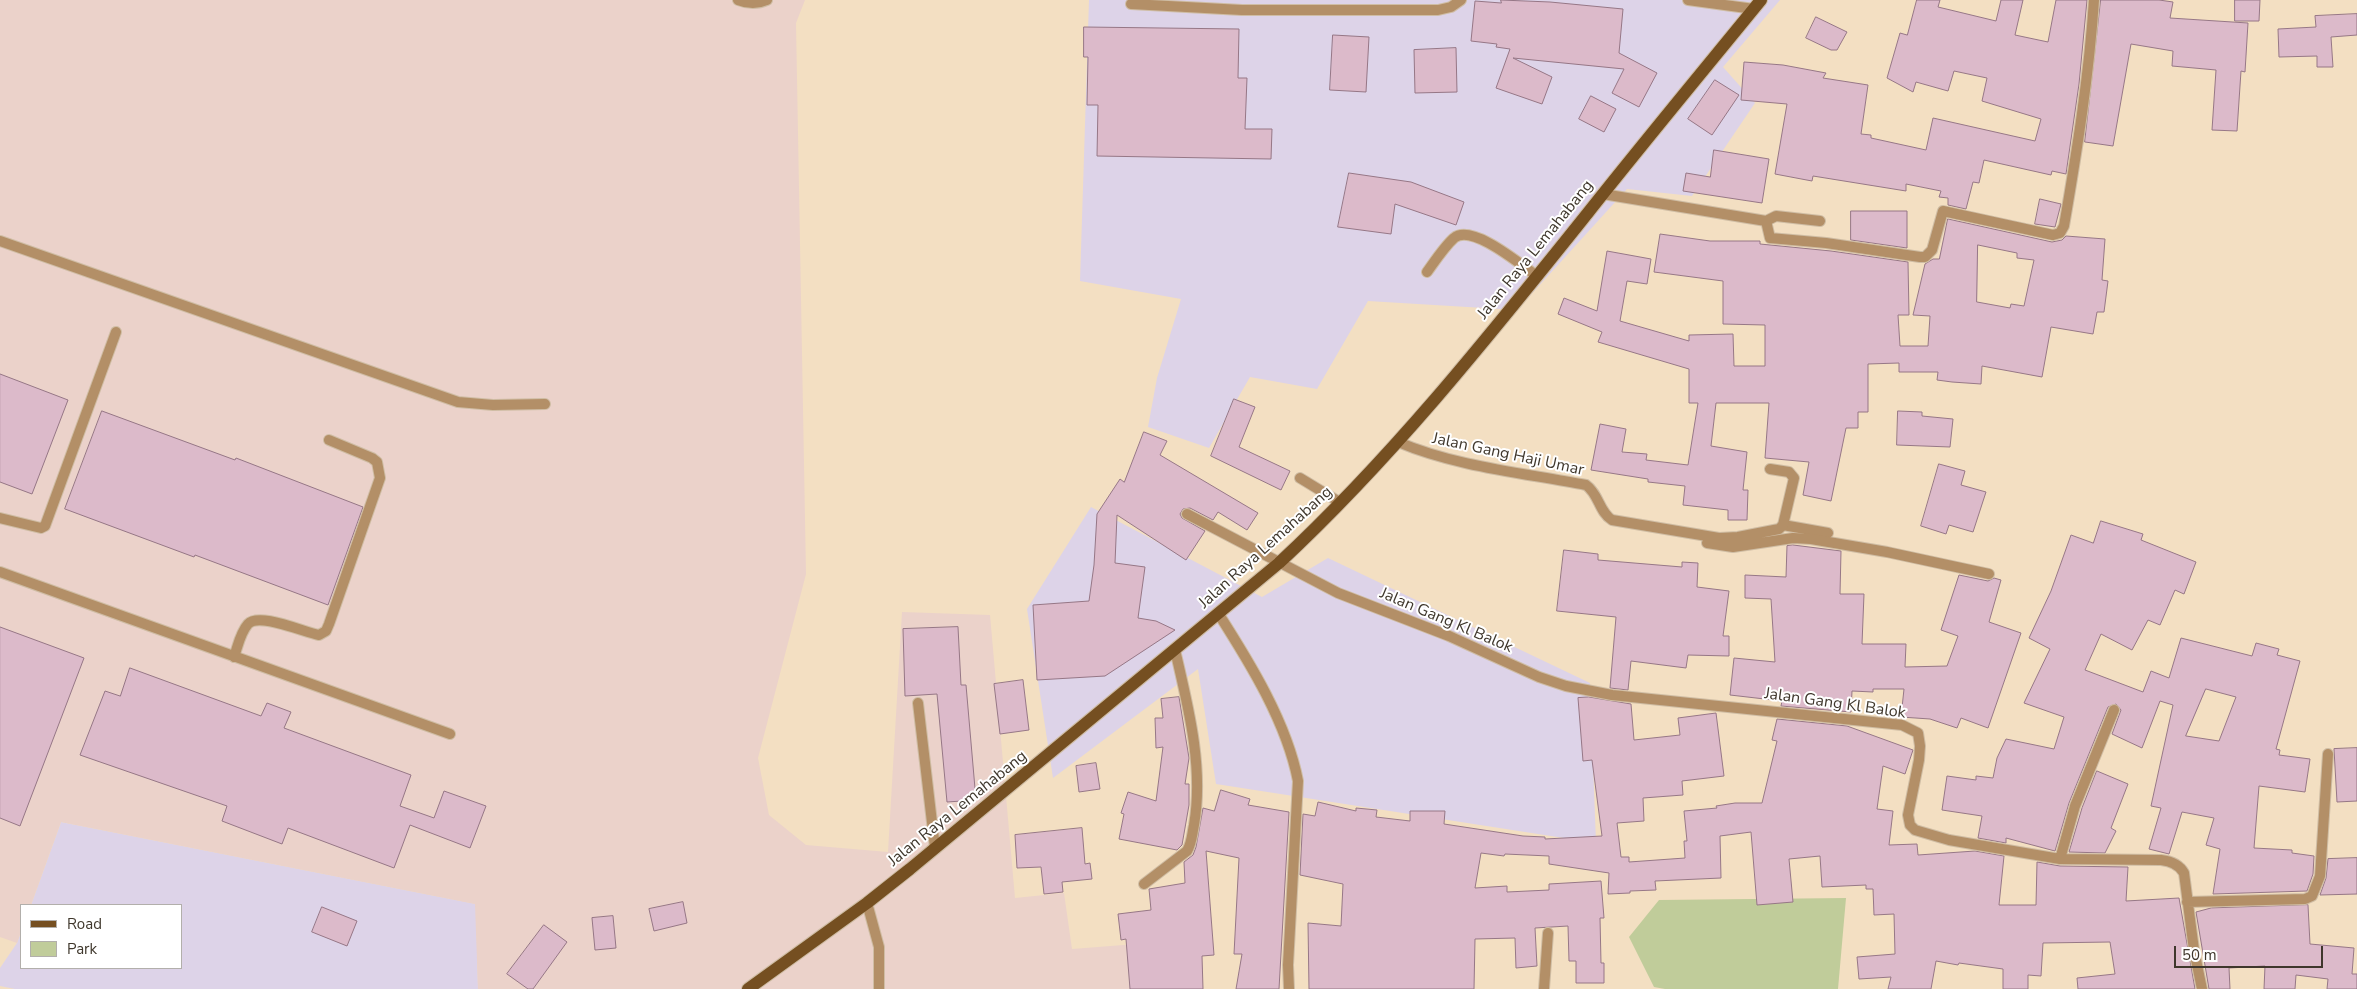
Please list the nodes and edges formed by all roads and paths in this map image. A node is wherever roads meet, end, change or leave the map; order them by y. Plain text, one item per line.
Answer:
1 (738, 0) edge
2 (767, 0) edge
3 (1461, 0) edge
4 (1688, 0) edge
5 (2094, 0) edge
6 (1709, 2) edge
7 (1131, 4) dead end
8 (1758, 4) edge
9 (1603, 194) junction
10 (1766, 221) junction
11 (1820, 221) dead end
12 (0, 241) edge
13 (1427, 272) dead end
14 (1537, 276) junction
15 (116, 332) dead end
16 (545, 404) dead end
17 (329, 440) dead end
18 (1398, 442) junction
19 (1770, 469) dead end
20 (1300, 478) dead end
21 (1342, 503) junction
22 (1187, 514) dead end
23 (0, 518) edge
24 (1783, 525) junction
25 (1684, 533) junction
26 (1828, 533) dead end
27 (1279, 563) junction
28 (0, 572) edge
29 (1988, 574) dead end
30 (1218, 613) junction
31 (1175, 650) junction
32 (234, 657) junction
33 (918, 703) dead end
34 (2114, 710) dead end
35 (450, 734) dead end
36 (2328, 754) dead end
37 (935, 848) junction
38 (2060, 859) junction
39 (1144, 884) dead end
40 (2187, 902) junction
41 (868, 904) junction
42 (1548, 933) dead end
43 (748, 989) edge
44 (879, 989) edge
45 (1289, 989) edge
46 (1544, 989) edge
47 (2202, 989) edge

1 - 2 street
3 - 7 street
4 - 6 street
5 - 10 street
6 - 8 street
8 - 9 main road, Jalan Raya Lemahabang
9 - 10 street
9 - 14 main road, Jalan Raya Lemahabang
10 - 11 street
12 - 16 street
13 - 14 street
14 - 18 main road, Jalan Raya Lemahabang
15 - 23 street
17 - 32 street
18 - 21 main road, Jalan Raya Lemahabang
18 - 25 street, Jalan Gang Haji Umar
19 - 24 street
20 - 21 street
21 - 27 main road, Jalan Raya Lemahabang
22 - 27 street
24 - 25 street
24 - 26 street
25 - 29 street
27 - 30 main road, Jalan Raya Lemahabang
27 - 38 street, Jalan Gang Kl Balok
28 - 32 street
30 - 31 main road, Jalan Raya Lemahabang
30 - 45 street
31 - 37 main road, Jalan Raya Lemahabang
31 - 39 street
32 - 35 street
33 - 37 street
34 - 38 street
36 - 40 street
37 - 41 main road, Jalan Raya Lemahabang
38 - 40 street, Jalan Gang Kl Balok
40 - 47 street, Jalan Gang Kl Balok
41 - 43 main road, Jalan Raya Lemahabang
41 - 44 street
42 - 46 street

